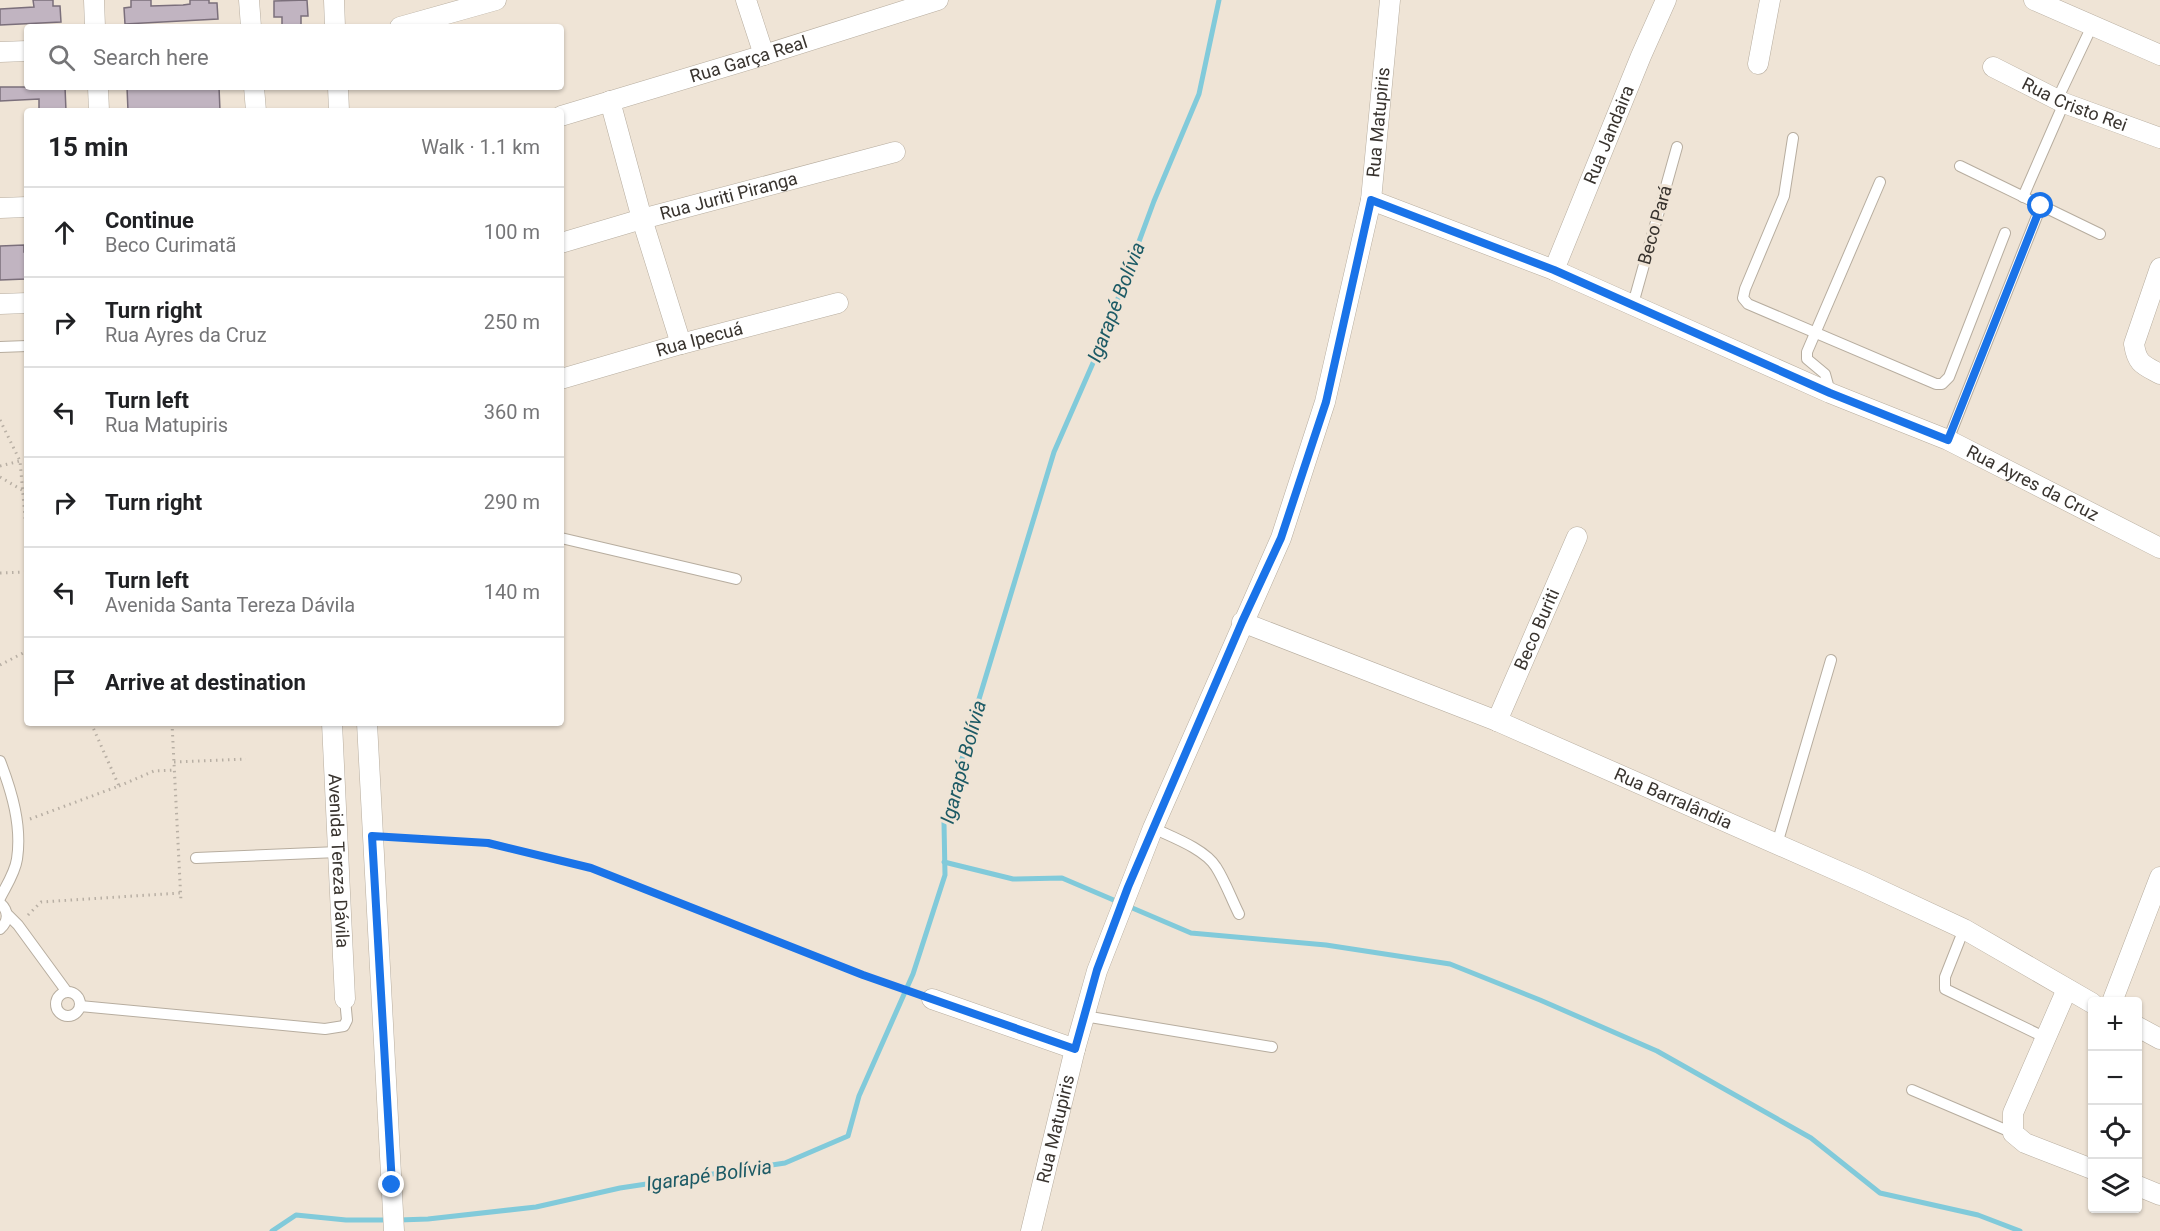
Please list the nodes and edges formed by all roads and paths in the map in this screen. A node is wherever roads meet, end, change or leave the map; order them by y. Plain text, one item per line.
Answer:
1 (94, 0) edge
2 (249, 0) edge
3 (334, 0) edge
4 (496, 0) edge
5 (746, 0) edge
6 (938, 0) edge
7 (1390, 0) edge
8 (1666, 0) edge
9 (1770, 0) edge
10 (2034, 0) edge
11 (95, 24) edge
12 (251, 24) edge
13 (335, 24) edge
14 (411, 24) edge
15 (2092, 26) junction
16 (24, 51) edge
17 (0, 52) edge
18 (2159, 53) edge
19 (764, 56) junction
20 (1758, 64) dead end
21 (1993, 66) dead end
22 (98, 90) edge
23 (254, 90) edge
24 (338, 90) edge
25 (610, 101) junction
26 (2061, 101) junction
27 (99, 108) edge
28 (256, 108) edge
29 (339, 108) edge
30 (564, 115) edge
31 (1793, 138) dead end
32 (2160, 138) edge
33 (1677, 147) dead end
34 (896, 152) dead end
35 (1960, 166) dead end
36 (1880, 182) dead end
37 (2023, 197) junction
38 (1371, 200) junction
39 (2041, 206) junction
40 (24, 207) edge
41 (0, 208) edge
42 (642, 219) junction
43 (2005, 233) dead end
44 (2100, 234) dead end
45 (564, 242) edge
46 (2160, 269) edge
47 (1554, 270) junction
48 (24, 303) edge
49 (838, 303) dead end
50 (0, 304) edge
51 (1633, 304) junction
52 (1815, 333) junction
53 (681, 344) junction
54 (24, 346) edge
55 (0, 347) edge
56 (2160, 374) edge
57 (564, 378) edge
58 (1830, 393) junction
59 (0, 420) edge
60 (1948, 440) junction
61 (20, 461) junction
62 (0, 466) edge
63 (0, 477) edge
64 (22, 490) junction
65 (24, 506) edge
66 (1577, 537) dead end
67 (564, 539) edge
68 (2160, 548) edge
69 (24, 572) edge
70 (0, 573) edge
71 (736, 579) dead end
72 (1242, 622) junction
73 (24, 653) edge
74 (1831, 660) dead end
75 (0, 665) edge
76 (1497, 721) junction
77 (92, 726) edge
78 (172, 726) edge
79 (332, 726) edge
80 (367, 726) edge
81 (246, 759) dead end
82 (0, 761) edge
83 (174, 762) junction
84 (174, 770) junction
85 (119, 786) junction
86 (17, 823) junction
87 (1153, 828) junction
88 (372, 836) junction
89 (1777, 844) junction
90 (338, 852) junction
91 (196, 858) dead end
92 (2160, 877) edge
93 (180, 893) junction
94 (0, 898) edge
95 (181, 902) dead end
96 (0, 903) edge
97 (1239, 914) dead end
98 (8, 915) junction
99 (18, 925) junction
100 (0, 928) edge
101 (1964, 929) junction
102 (2067, 989) junction
103 (67, 992) junction
104 (2114, 997) edge
105 (345, 999) joint
106 (932, 999) joint
107 (2088, 1001) edge
108 (80, 1006) junction
109 (1084, 1016) junction
110 (2142, 1029) edge
111 (2046, 1038) junction
112 (2160, 1039) edge
113 (1272, 1047) dead end
114 (1075, 1049) junction
115 (1912, 1089) dead end
116 (2013, 1132) junction
117 (2088, 1167) edge
118 (2142, 1188) edge
119 (2160, 1195) edge
120 (394, 1231) edge
121 (1031, 1231) edge

1 - 11 street
2 - 12 street
3 - 13 street
4 - 14 street
5 - 19 street
6 - 19 street, Rua Garça Real
7 - 38 street, Rua Matupiris
8 - 47 street, Rua Jandaira
9 - 20 street
10 - 15 street
15 - 18 street
15 - 26 lane
16 - 17 street
19 - 25 street, Rua Garça Real
21 - 26 street, Rua Cristo Rei
22 - 27 street
23 - 28 street
24 - 29 street
25 - 30 street, Rua Garça Real
25 - 42 street
26 - 32 street, Rua Cristo Rei
26 - 37 lane
31 - 52 lane
33 - 51 lane, Beco Pará
34 - 42 street, Rua Juriti Piranga
35 - 37 lane
36 - 52 lane
37 - 39 lane
38 - 47 street, Rua Ayres da Cruz
38 - 72 street, Rua Matupiris
39 - 44 lane
39 - 60 lane
40 - 41 street
42 - 45 street, Rua Juriti Piranga
42 - 53 street
43 - 52 lane
46 - 56 street
47 - 51 street, Rua Ayres da Cruz
48 - 50 street
49 - 53 street, Rua Ipecuá
51 - 58 street, Rua Ayres da Cruz
52 - 58 lane
53 - 57 street, Rua Ipecuá
54 - 55 lane
58 - 60 street, Rua Ayres da Cruz
59 - 61 path
60 - 68 street, Rua Ayres da Cruz
61 - 62 path
61 - 64 path
63 - 64 path
64 - 65 path
66 - 76 street, Beco Buriti
67 - 71 lane
69 - 70 path
72 - 76 street, Rua Barralândia
72 - 87 street, Rua Matupiris
73 - 75 path
74 - 89 lane
76 - 89 street, Rua Barralândia
77 - 85 path
78 - 83 path
79 - 90 street, Avenida Tereza Dávila
80 - 88 street
81 - 83 path
82 - 86 lane
83 - 84 path
84 - 85 path
84 - 93 path
85 - 86 path
86 - 94 lane
87 - 97 lane
87 - 109 street, Rua Matupiris
88 - 106 path
88 - 120 street
89 - 101 street, Rua Barralândia
90 - 91 lane
90 - 105 street, Avenida Tereza Dávila
92 - 104 street
93 - 95 path
93 - 99 path
96 - 98 lane
98 - 99 lane
98 - 100 lane
99 - 103 lane
101 - 102 street, Rua Barralândia
101 - 111 lane
102 - 107 street, Rua Barralândia
102 - 111 street
103 - 108 lane
103 - 108 lane
105 - 108 lane
106 - 114 street
109 - 113 lane
109 - 114 street, Rua Matupiris
110 - 112 street
111 - 116 street
114 - 121 street, Rua Matupiris
115 - 116 lane
116 - 117 street
118 - 119 street

